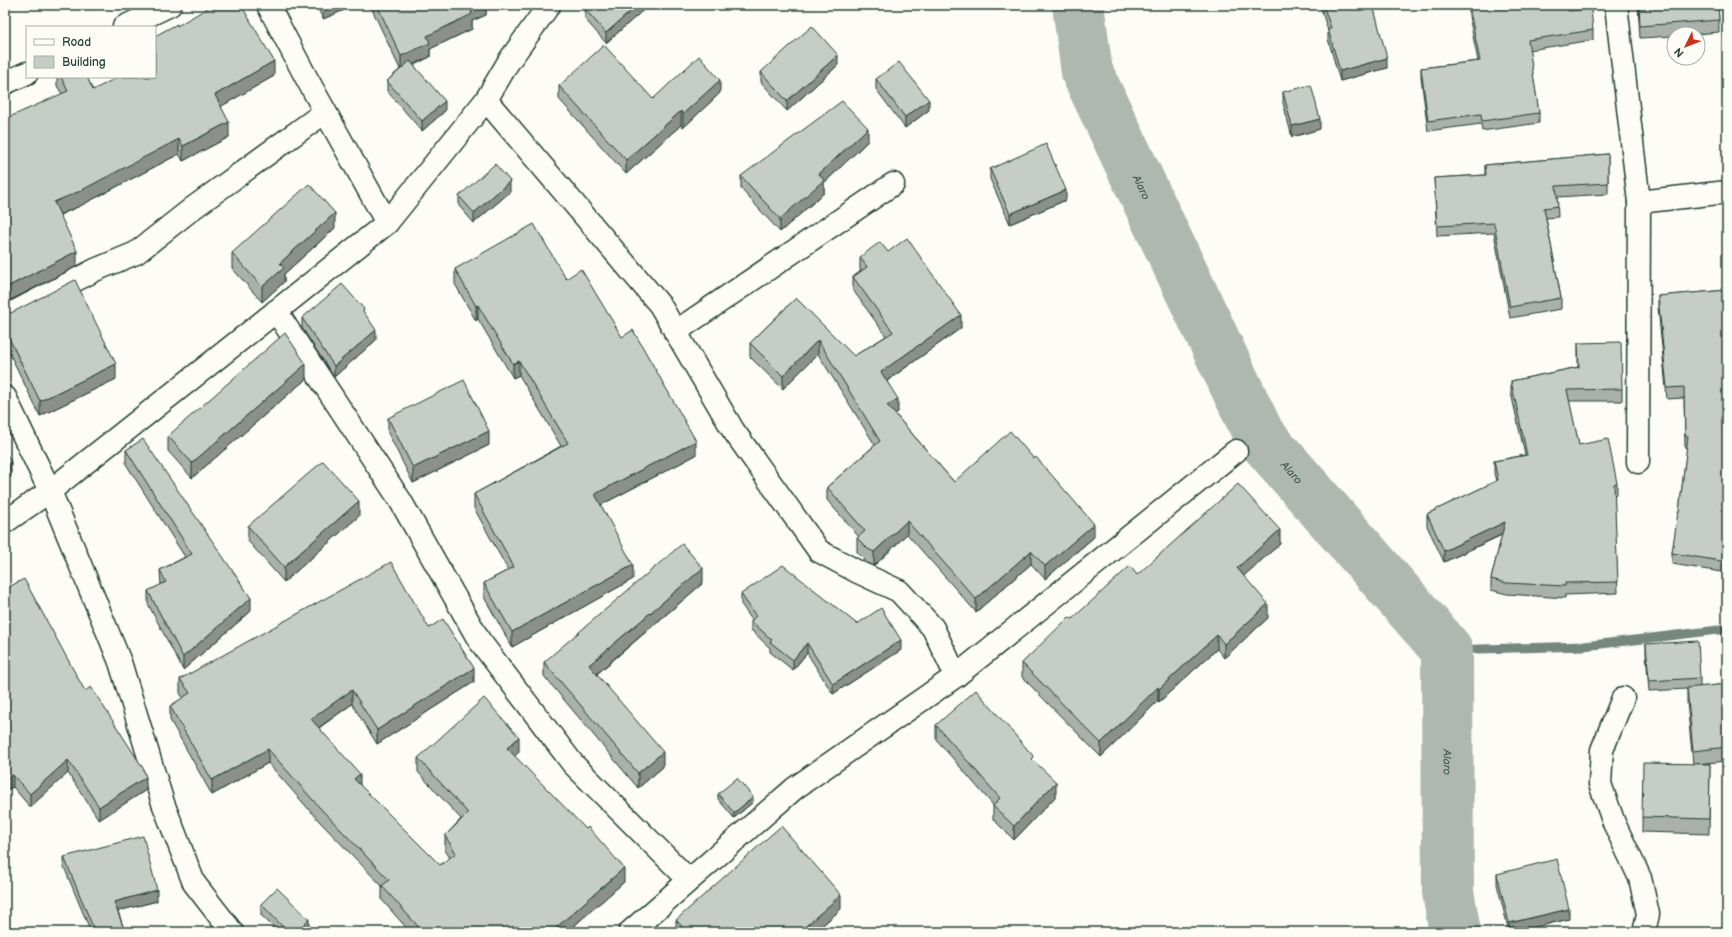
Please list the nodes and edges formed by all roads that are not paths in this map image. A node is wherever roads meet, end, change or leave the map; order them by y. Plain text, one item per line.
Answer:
1 (170, 5) edge
2 (268, 5) edge
3 (549, 5) edge
4 (1616, 5) edge
5 (126, 26) edge
6 (26, 73) edge
7 (5, 83) edge
8 (486, 100) junction
9 (325, 112) junction
10 (894, 184) dead end
11 (1727, 192) edge
12 (1639, 202) junction
13 (387, 223) junction
14 (276, 311) junction
15 (5, 317) edge
16 (675, 332) junction
17 (5, 397) edge
18 (1236, 452) dead end
19 (1638, 462) dead end
20 (50, 491) junction
21 (5, 522) edge
22 (956, 676) junction
23 (1623, 698) dead end
24 (689, 880) junction
25 (232, 932) edge
26 (630, 932) edge
27 (1644, 932) edge

1 - 5 street
2 - 9 street
3 - 8 street
4 - 12 street
6 - 7 street
8 - 13 street
8 - 16 street
9 - 13 street
9 - 15 street
10 - 16 street
11 - 12 street
12 - 19 street
13 - 14 street
14 - 20 street
14 - 24 street
16 - 22 street
17 - 20 street
18 - 22 street
20 - 21 street
20 - 25 street
22 - 24 street
23 - 27 street
24 - 26 street

